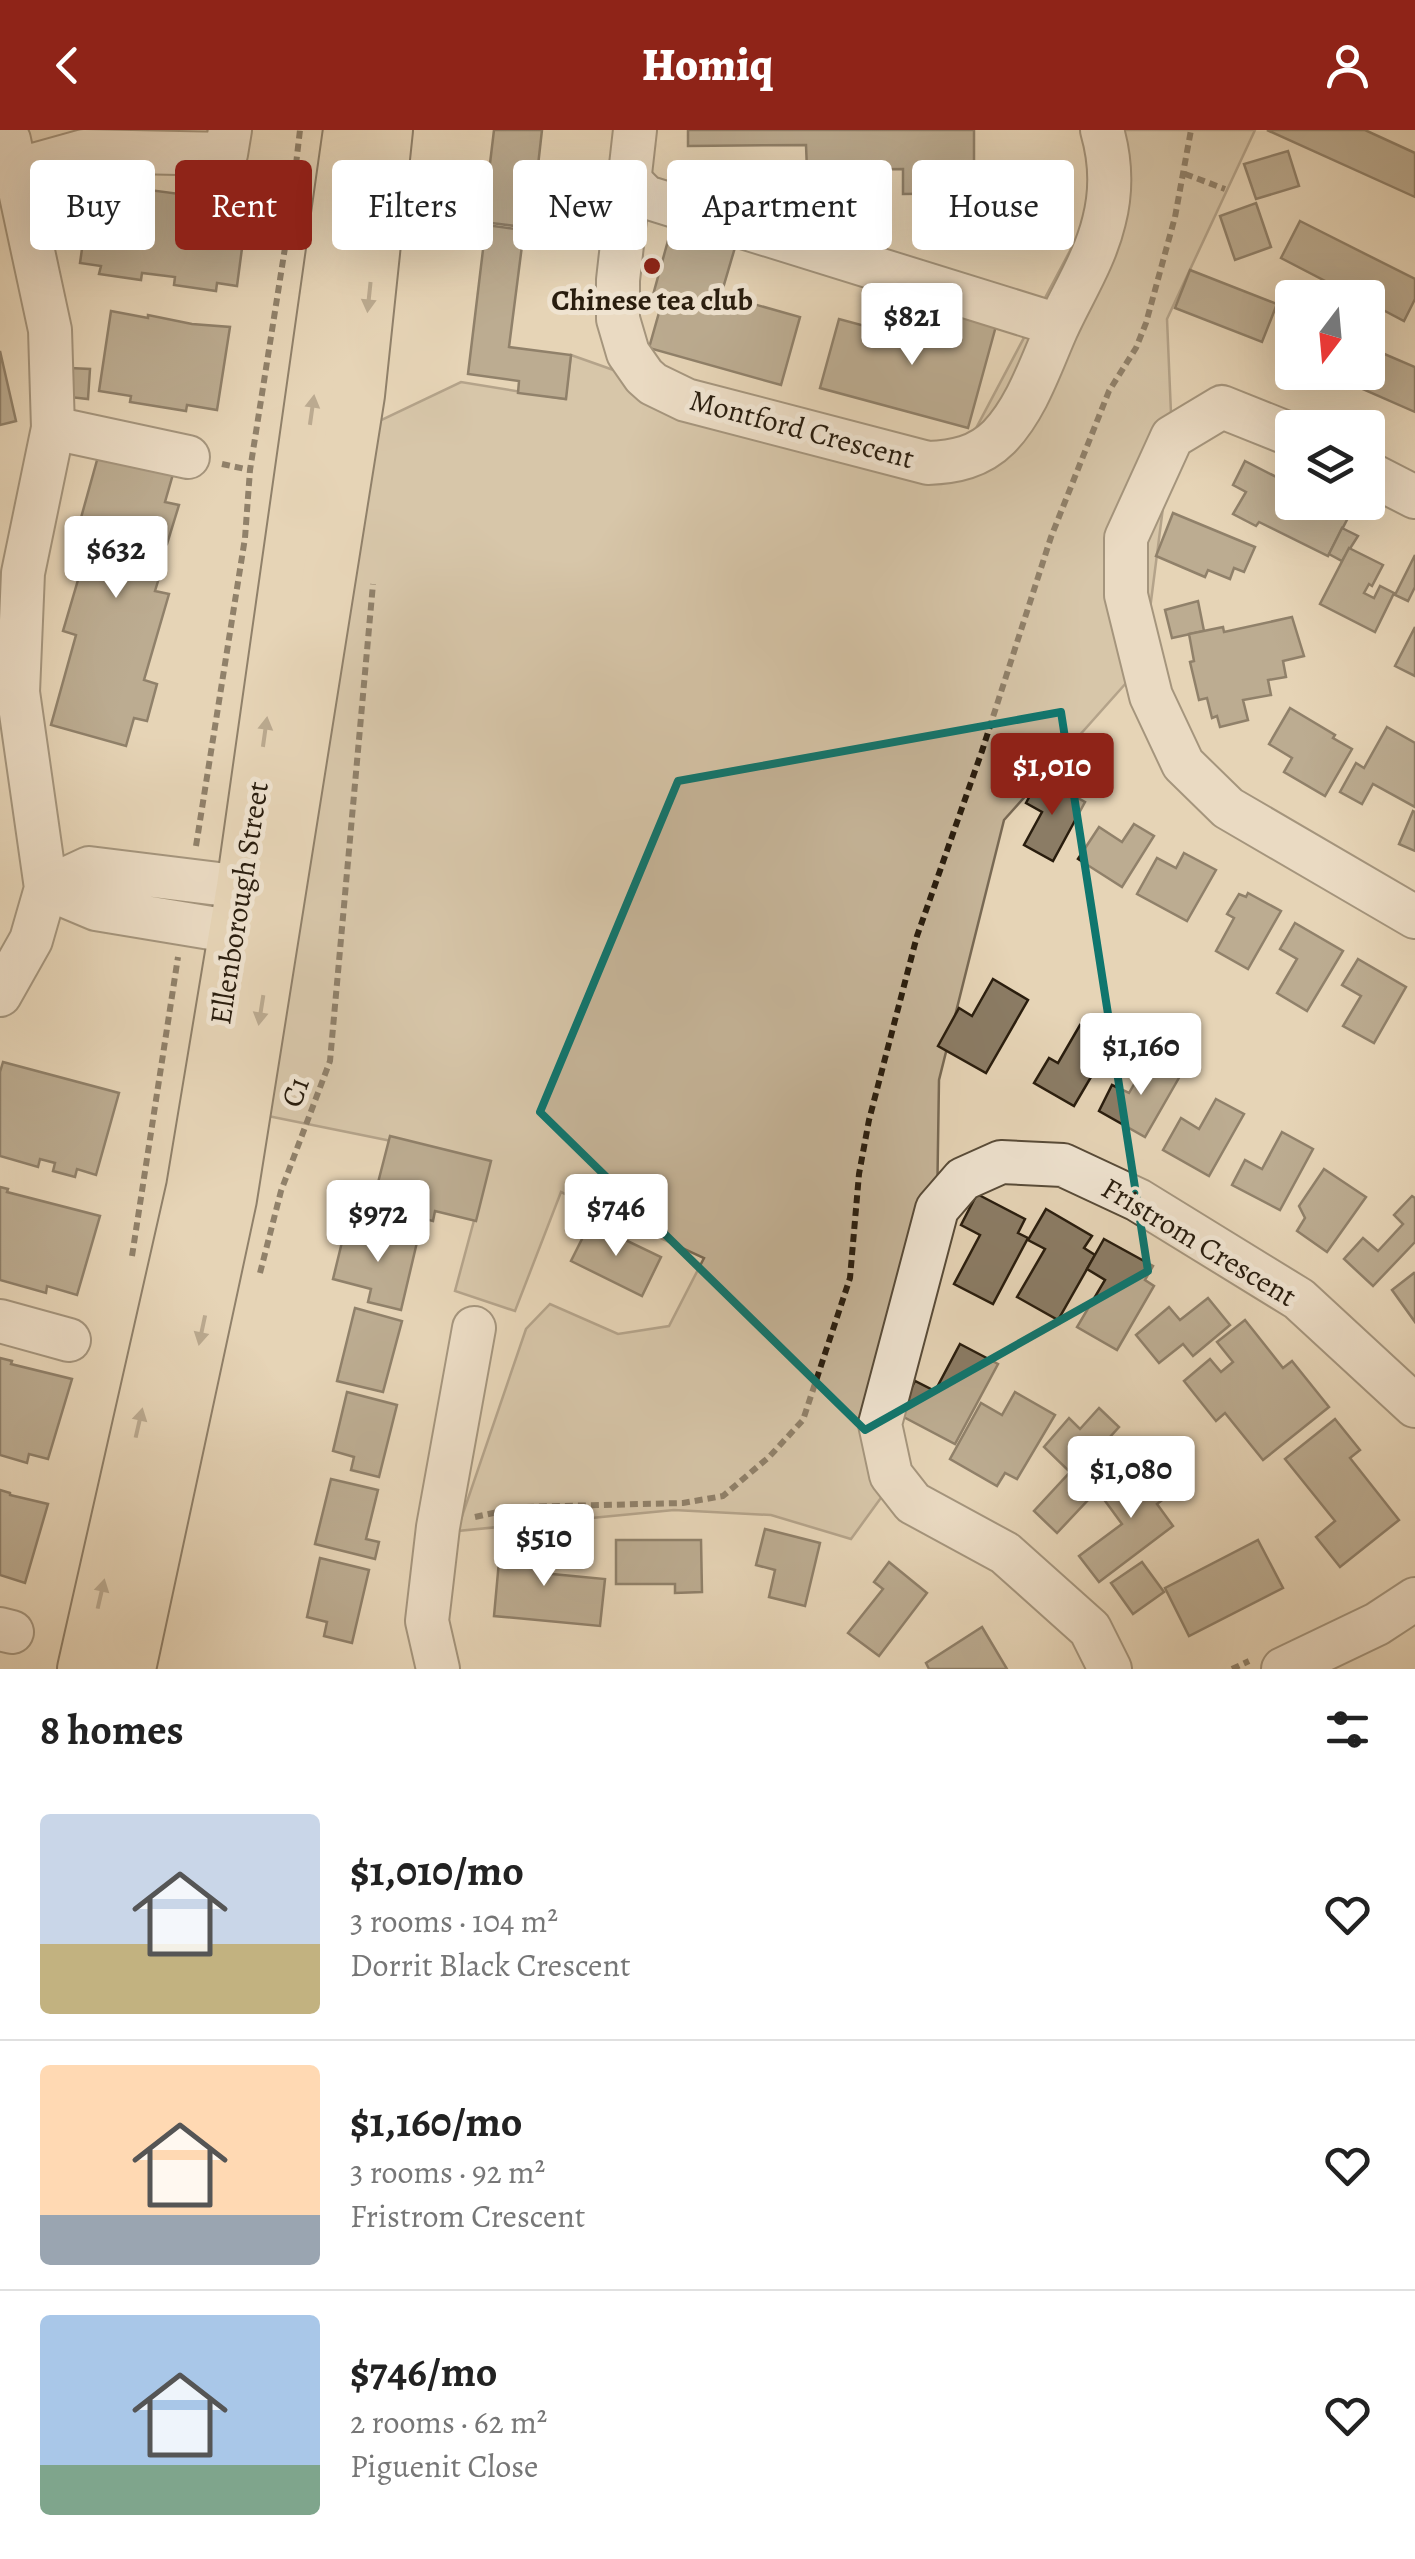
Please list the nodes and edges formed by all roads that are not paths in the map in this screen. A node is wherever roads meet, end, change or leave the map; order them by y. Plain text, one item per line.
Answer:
1 (230, 130) edge
2 (350, 130) edge
3 (386, 130) edge
4 (635, 130) edge
5 (1102, 130) edge
6 (6, 147) edge
7 (632, 160) edge
8 (647, 197) edge
9 (622, 250) edge
10 (1058, 326) junction
11 (53, 428) junction
12 (1275, 428) edge
13 (188, 456) dead end
14 (1385, 482) edge
15 (1415, 497) edge
16 (46, 888) junction
17 (252, 911) junction
18 (1415, 917) edge
19 (0, 995) edge
20 (0, 1321) edge
21 (474, 1328) dead end
22 (69, 1340) dead end
23 (1415, 1406) edge
24 (1415, 1599) edge
25 (84, 1669) edge
26 (129, 1669) edge
27 (438, 1669) edge
28 (1110, 1669) edge
29 (1284, 1669) edge

1 - 6 street
17 -> 2 main road, Ellenborough Street
3 -> 17 main road, Ellenborough Street
4 - 7 street, Montford Crescent
5 - 10 street, Montford Crescent
6 - 11 street
8 - 10 street
9 - 10 street, Montford Crescent
11 - 13 street
11 - 16 street
12 - 18 street
14 - 15 street
16 - 17 street
16 - 17 street
16 - 19 street
25 -> 17 main road, Ellenborough Street
17 -> 26 main road, Ellenborough Street
20 - 22 street
21 - 27 street
23 - 28 street, Fristrom Crescent
24 - 29 street

